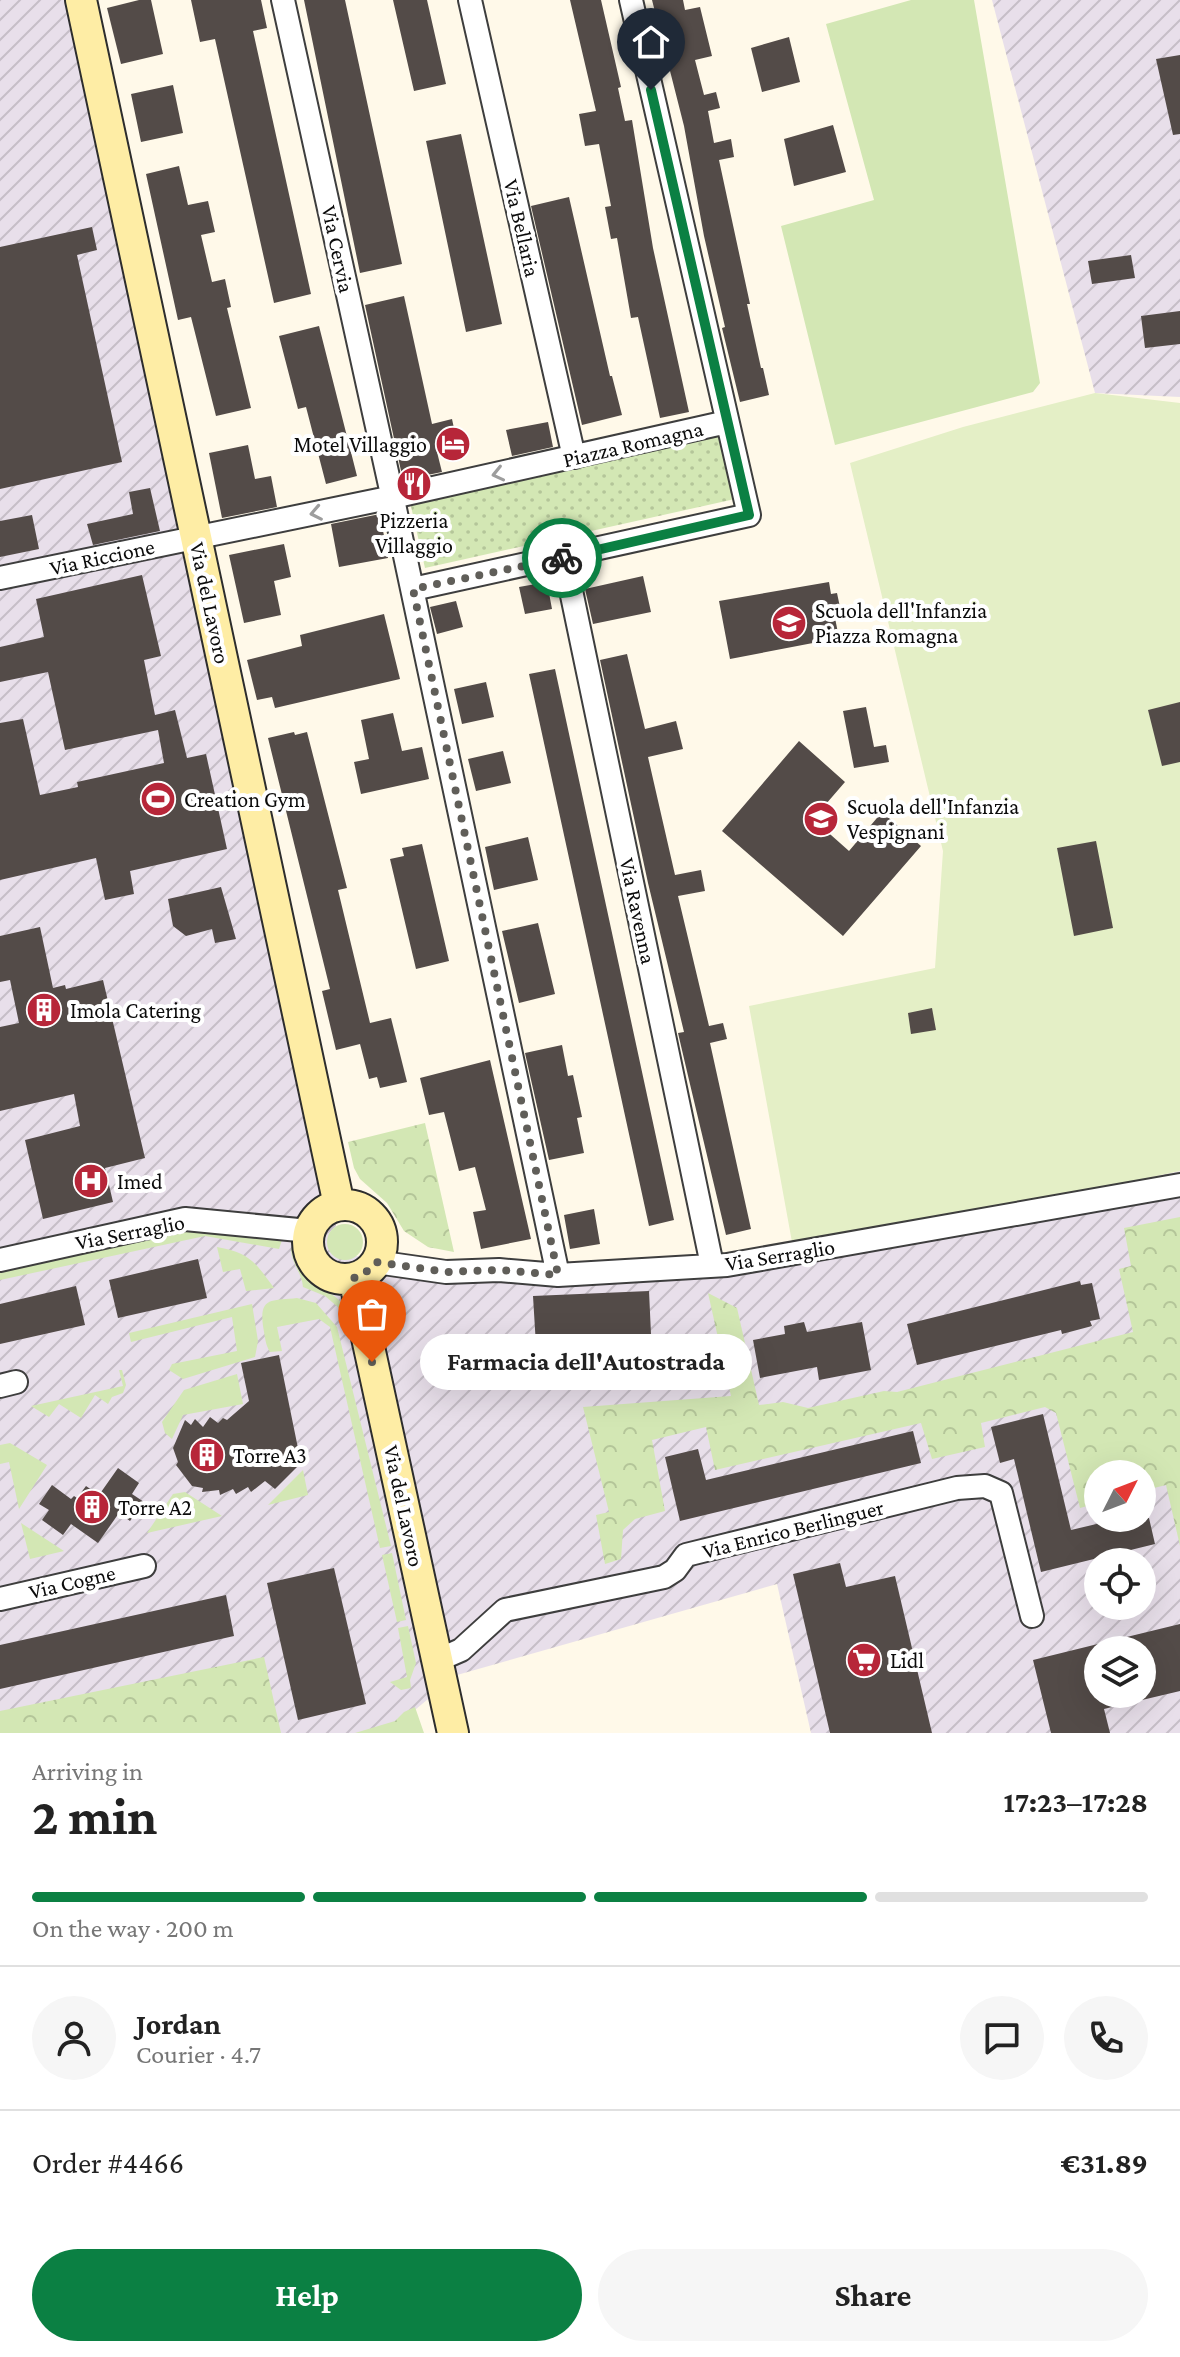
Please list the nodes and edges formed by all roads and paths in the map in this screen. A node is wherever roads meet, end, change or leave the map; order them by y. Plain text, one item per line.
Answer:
1 (81, 0) edge
2 (283, 0) edge
3 (470, 0) edge
4 (631, 0) edge
5 (727, 422) junction
6 (574, 457) junction
7 (393, 497) junction
8 (195, 537) junction
9 (564, 557) junction
10 (0, 578) edge
11 (413, 589) junction
12 (1180, 1185) edge
13 (339, 1205) junction
14 (309, 1231) junction
15 (0, 1260) edge
16 (712, 1265) junction
17 (365, 1270) junction
18 (558, 1275) junction
19 (144, 1566) dead end
20 (0, 1599) edge
21 (1032, 1616) dead end
22 (438, 1660) junction
23 (453, 1733) edge

1 - 8 main road, Via del Lavoro
2 - 7 street, Via Cervia
3 - 6 street, Via Bellaria
4 - 5 street
5 - 6 street, Piazza Romagna
5 - 9 street, Piazza Romagna
6 -> 7 street, Piazza Romagna
7 -> 8 street, Via Riccione
7 - 11 street
8 - 10 street, Via Riccione
8 - 13 main road, Via del Lavoro
9 - 11 street, Piazza Romagna
9 - 16 street, Via Ravenna
11 - 18 street
12 - 16 street, Via Serraglio
13 - 14 main road
13 - 17 main road, Via del Lavoro
14 - 15 street, Via Serraglio
14 - 17 main road
16 - 18 street, Via Serraglio
17 - 18 street, Via Serraglio
17 - 22 main road, Via del Lavoro
19 - 20 street, Via Cogne
21 - 22 street, Via Enrico Berlinguer
22 - 23 main road, Via del Lavoro

